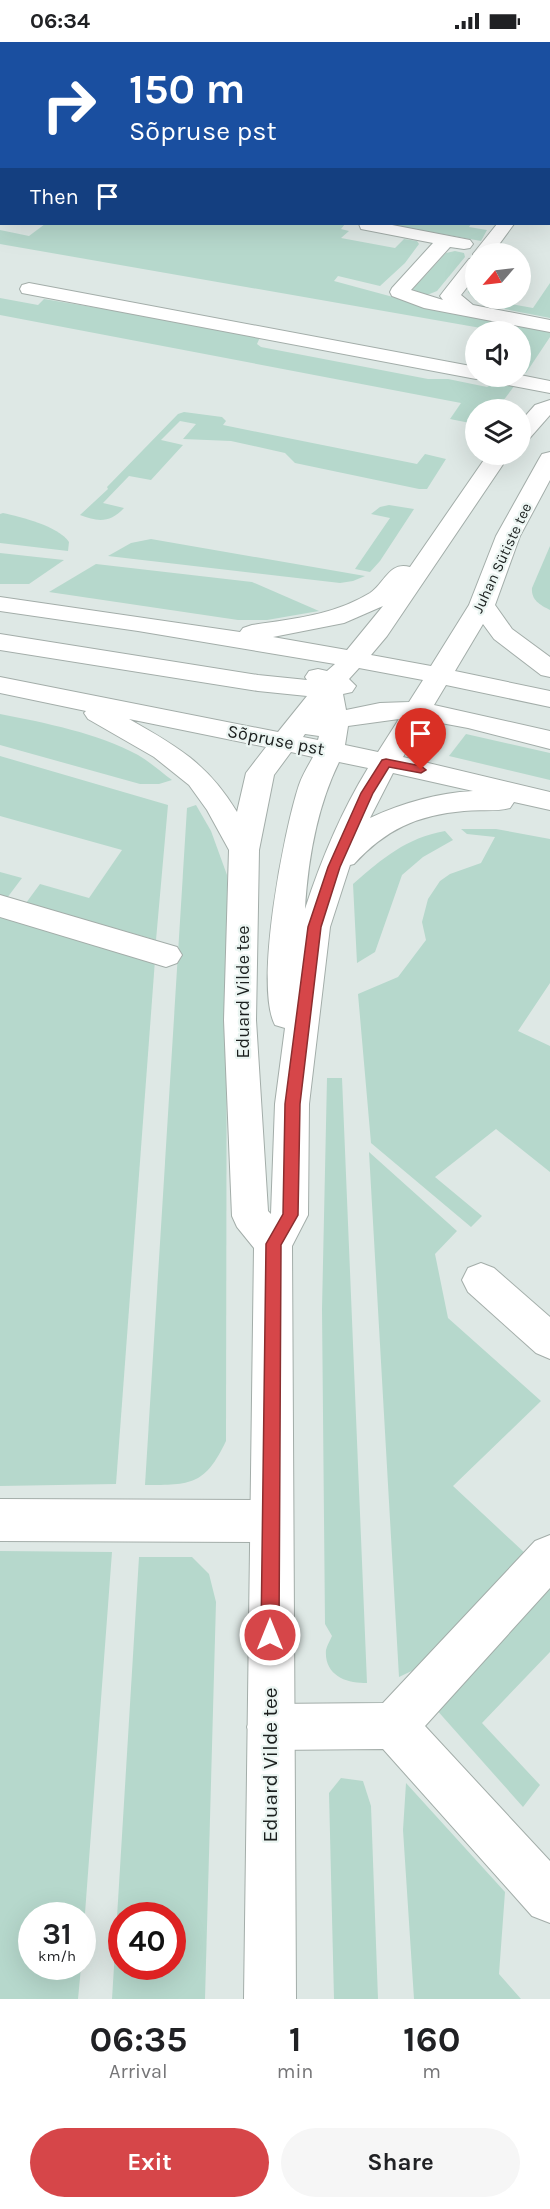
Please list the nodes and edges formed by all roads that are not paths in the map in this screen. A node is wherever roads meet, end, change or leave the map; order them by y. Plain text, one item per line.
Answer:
1 (367, 225) dead end
2 (505, 225) edge
3 (446, 240) junction
4 (491, 243) edge
5 (465, 248) edge
6 (465, 277) edge
7 (29, 289) dead end
8 (466, 310) junction
9 (550, 326) edge
10 (465, 371) edge
11 (531, 383) edge
12 (550, 387) edge
13 (550, 406) edge
14 (531, 423) edge
15 (549, 462) edge
16 (492, 465) edge
17 (429, 558) junction
18 (0, 604) edge
19 (482, 605) junction
20 (231, 637) junction
21 (0, 642) edge
22 (270, 645) junction
23 (456, 649) junction
24 (354, 660) junction
25 (550, 669) edge
26 (411, 671) junction
27 (381, 673) junction
28 (439, 676) junction
29 (0, 685) edge
30 (328, 687) junction
31 (550, 699) edge
32 (75, 700) junction
33 (418, 711) junction
34 (380, 712) junction
35 (334, 720) junction
36 (550, 740) edge
37 (283, 742) junction
38 (330, 751) junction
39 (399, 759) junction
40 (550, 803) edge
41 (244, 850) junction
42 (334, 867) junction
43 (0, 906) edge
44 (166, 955) dead end
45 (292, 1104) junction
46 (273, 1244) junction
47 (481, 1280) dead end
48 (550, 1341) edge
49 (0, 1520) edge
50 (271, 1521) junction
51 (550, 1556) edge
52 (270, 1726) junction
53 (393, 1726) junction
54 (550, 1898) edge
55 (270, 1999) edge

1 - 3 street
2 - 4 street
3 - 5 street
3 - 8 street
6 - 8 street
7 - 10 street
8 - 9 street
11 - 12 street
13 - 14 street
15 - 19 street, Juhan Sütiste tee
16 - 17 street
17 - 20 street
17 - 24 street
17 - 27 street
18 - 20 street
19 - 23 street, Juhan Sütiste tee
19 - 25 street
20 - 22 street
21 - 30 street
22 - 24 street
22 - 30 street
23 - 26 street
23 - 28 street, Juhan Sütiste tee
24 - 27 street
24 - 30 street, Eduard Vilde tee
26 - 27 street
26 - 28 street
27 - 30 street
27 - 34 street
28 - 31 street
28 - 33 street, Juhan Sütiste tee
29 - 32 street, Sõpruse pst
30 - 35 street
30 - 37 street, Eduard Vilde tee
32 - 37 street, Sõpruse pst
32 - 41 street
33 - 34 street
33 - 36 street
33 - 39 street, Juhan Sütiste tee
34 - 35 street
34 - 39 street
35 - 37 street
35 - 38 street
37 - 38 street, Sõpruse pst
37 - 41 street, Eduard Vilde tee
38 - 39 street, Sõpruse pst
38 - 45 street
39 - 40 street, Sõpruse pst
39 - 42 street, Eduard Vilde tee
40 - 42 street
41 - 46 street, Eduard Vilde tee
42 - 45 street, Eduard Vilde tee
43 - 44 street
45 - 46 street, Eduard Vilde tee
46 - 50 street, Eduard Vilde tee
47 - 48 street
49 - 50 street
50 - 52 street, Eduard Vilde tee
51 - 53 street
52 - 53 street
52 - 55 street, Eduard Vilde tee
53 - 54 street

